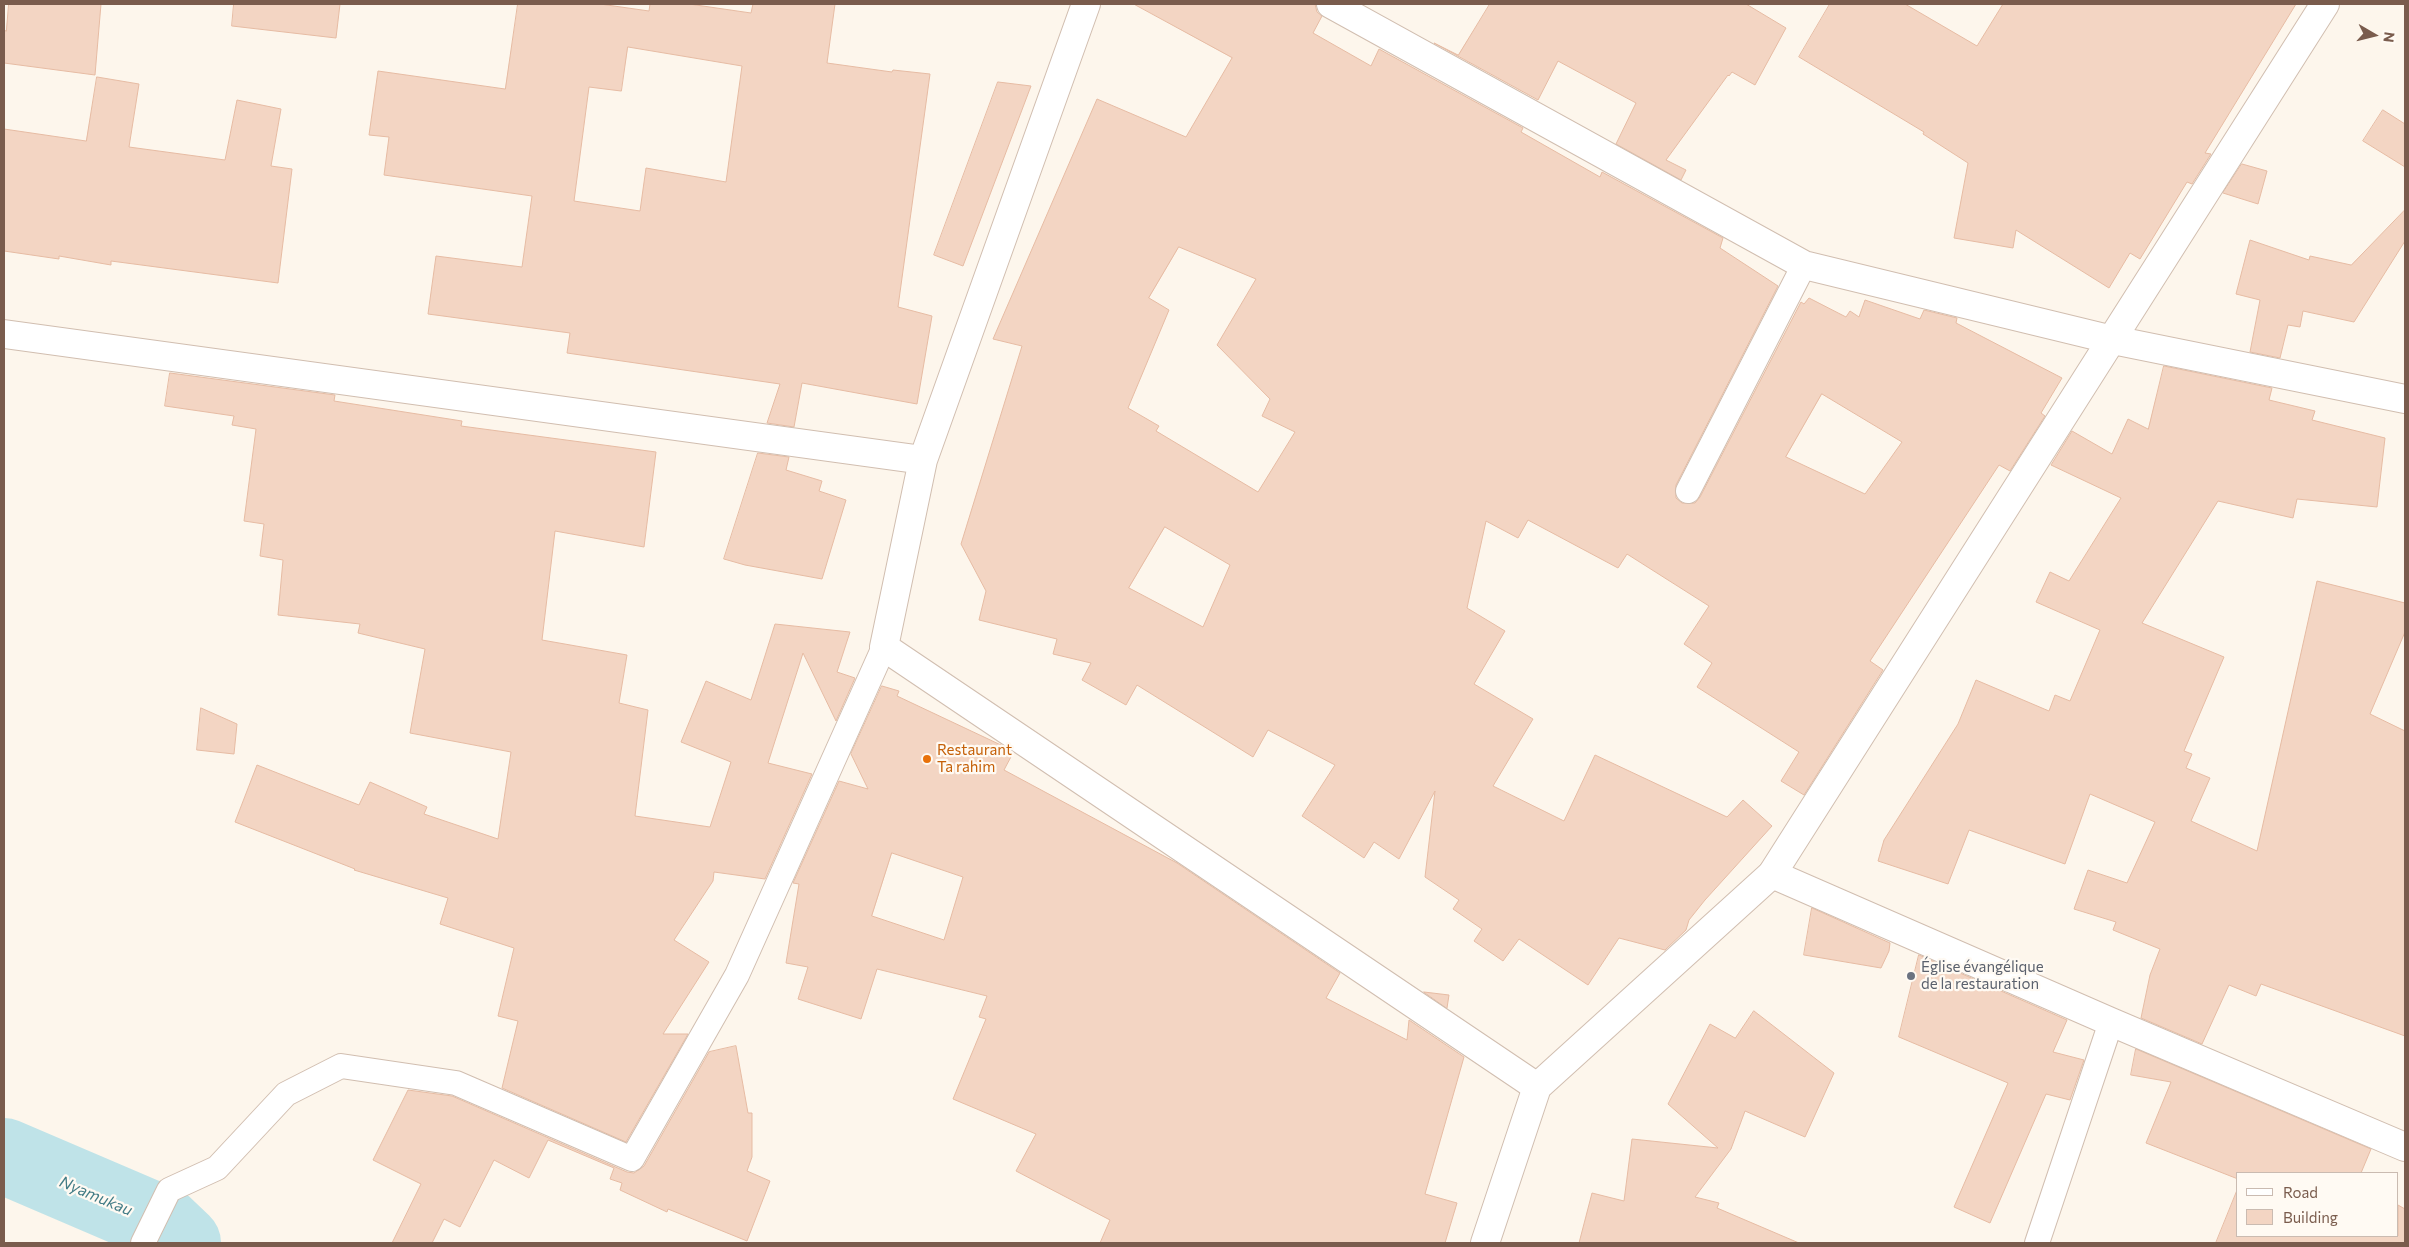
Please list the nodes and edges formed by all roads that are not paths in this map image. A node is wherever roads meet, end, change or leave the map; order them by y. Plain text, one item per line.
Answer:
1 (1086, 4) edge
2 (1331, 4) edge
3 (2325, 4) edge
4 (1804, 265) junction
5 (4, 334) edge
6 (2112, 340) junction
7 (2405, 399) edge
8 (923, 460) junction
9 (1688, 491) dead end
10 (884, 647) junction
11 (1772, 874) junction
12 (2111, 1022) junction
13 (1537, 1087) junction
14 (2405, 1147) edge
15 (145, 1242) edge
16 (1485, 1243) edge
17 (2037, 1243) edge

1 - 8 street
2 - 4 street
3 - 6 street
4 - 6 street
4 - 9 lane
5 - 8 street
6 - 7 street
6 - 11 street
8 - 10 street
10 - 13 street
10 - 15 lane
11 - 12 street
11 - 13 street
12 - 14 street
12 - 17 lane
13 - 16 street

